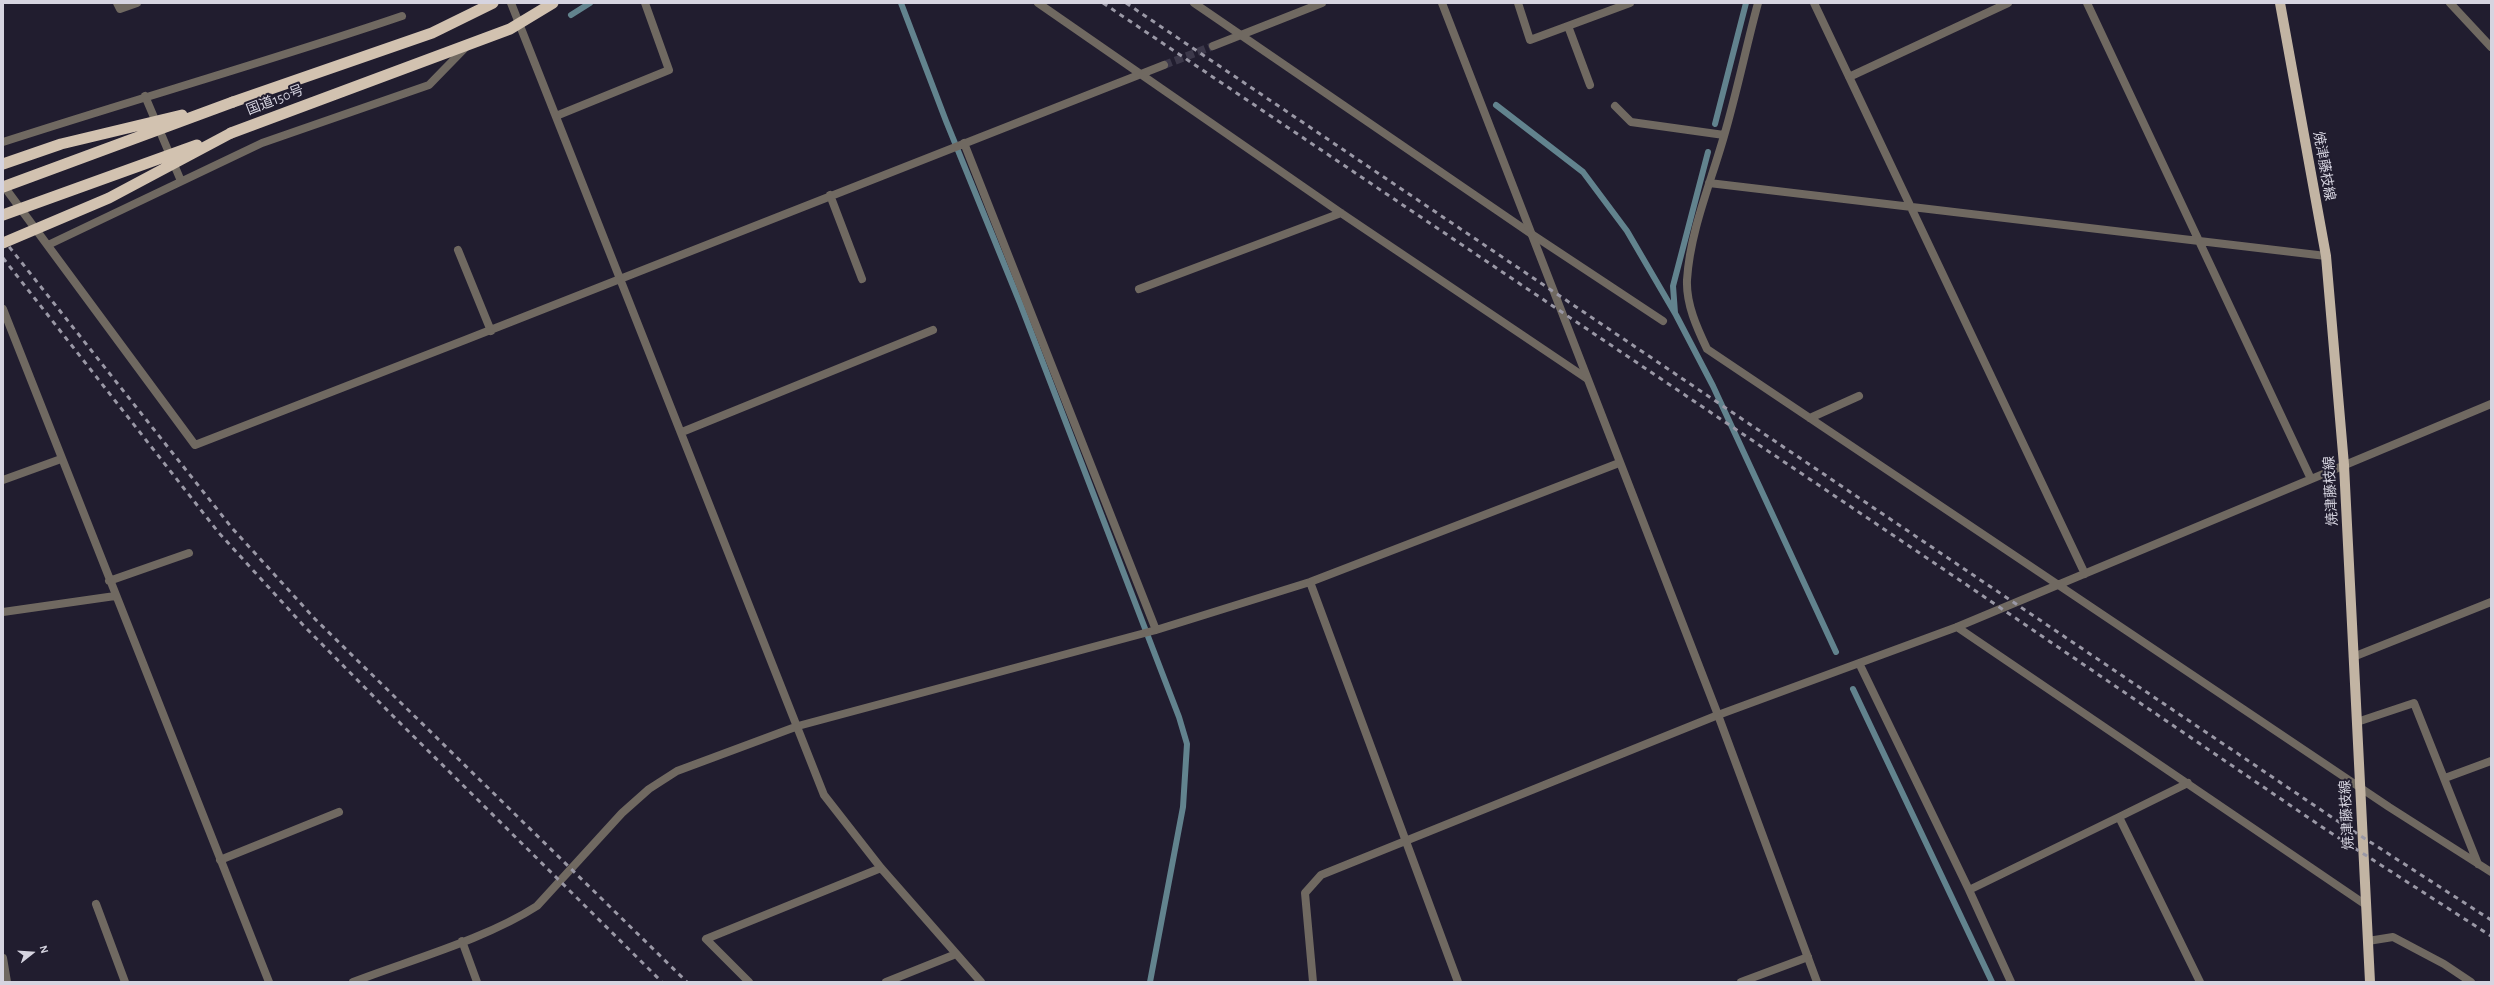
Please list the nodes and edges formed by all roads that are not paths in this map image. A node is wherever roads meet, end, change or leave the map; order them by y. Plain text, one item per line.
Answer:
1 (117, 3) edge
2 (137, 3) edge
3 (493, 3) edge
4 (511, 3) edge
5 (553, 3) edge
6 (645, 3) edge
7 (1040, 3) edge
8 (1194, 3) edge
9 (1322, 3) edge
10 (1442, 3) edge
11 (1518, 3) edge
12 (1630, 3) edge
13 (1758, 3) edge
14 (1814, 3) edge
15 (2008, 3) edge
16 (2087, 3) edge
17 (2280, 3) edge
18 (2450, 3) edge
19 (402, 16) dead end
20 (519, 24) junction
21 (1568, 26) junction
22 (1242, 35) junction
23 (469, 44) junction
24 (1213, 46) tunnel mouth
25 (2491, 47) edge
26 (1164, 65) tunnel mouth
27 (1141, 74) junction
28 (1849, 77) junction
29 (1590, 85) dead end
30 (146, 96) junction
31 (233, 102) junction
32 (1615, 106) dead end
33 (556, 116) junction
34 (232, 133) junction
35 (1724, 135) junction
36 (3, 142) edge
37 (964, 143) junction
38 (3, 164) edge
39 (181, 180) junction
40 (1709, 183) junction
41 (3, 186) edge
42 (830, 196) junction
43 (1911, 208) junction
44 (1341, 213) junction
45 (3, 215) edge
46 (1530, 233) junction
47 (2197, 241) junction
48 (3, 243) edge
49 (48, 245) junction
50 (458, 250) dead end
51 (2326, 256) junction
52 (621, 277) junction
53 (862, 279) dead end
54 (1139, 289) dead end
55 (3, 310) edge
56 (1663, 321) dead end
57 (933, 330) dead end
58 (491, 331) junction
59 (1586, 378) junction
60 (1859, 396) dead end
61 (2491, 404) edge
62 (1810, 418) junction
63 (682, 432) junction
64 (61, 459) junction
65 (1619, 463) junction
66 (2344, 465) junction
67 (2311, 479) junction
68 (3, 480) edge
69 (189, 553) dead end
70 (2085, 574) junction
71 (109, 581) junction
72 (1310, 582) junction
73 (2058, 586) junction
74 (115, 596) junction
75 (2491, 602) edge
76 (3, 612) edge
77 (1957, 627) junction
78 (1156, 630) junction
79 (2353, 657) junction
80 (1859, 663) junction
81 (1718, 715) junction
82 (2356, 722) junction
83 (798, 726) junction
84 (2491, 761) edge
85 (2445, 778) junction
86 (2188, 783) junction
87 (2360, 786) junction
88 (339, 812) dead end
89 (2119, 817) junction
90 (1405, 840) junction
91 (220, 860) junction
92 (2478, 864) junction
93 (880, 868) junction
94 (2491, 872) edge
95 (1969, 890) junction
96 (96, 904) dead end
97 (2366, 905) junction
98 (462, 941) junction
99 (2368, 941) junction
100 (956, 954) junction
101 (1808, 957) junction
102 (3, 958) edge
103 (7, 982) edge
104 (125, 982) edge
105 (269, 982) edge
106 (352, 982) edge
107 (477, 982) edge
108 (749, 982) edge
109 (886, 982) edge
110 (981, 982) edge
111 (1313, 982) edge
112 (1458, 982) edge
113 (1741, 982) edge
114 (1817, 982) edge
115 (2011, 982) edge
116 (2200, 982) edge
117 (2370, 982) edge
118 (2471, 982) edge

1 - 2 street
3 - 31 highway, 国道150号
4 - 20 street
5 - 20 highway, 国道150号
6 - 33 street
7 - 27 street
8 - 22 street
9 - 22 street
10 - 46 street
11 - 21 street
12 - 21 street
13 - 35 street
14 - 28 street
15 - 28 street
16 - 47 street
17 - 51 main road, 焼津藤枝線
18 - 25 street
19 - 30 street
20 - 23 highway, 国道150号
20 - 33 street
21 - 29 street
22 - 24 street
22 - 46 street
23 - 34 highway, 国道150号
23 - 39 street
26 - 27 street
27 - 37 street
27 - 44 street
28 - 43 street
30 - 36 street
30 - 39 street
31 - 38 highway, bridge
31 - 41 highway, 国道150号, bridge
32 - 35 street
33 - 52 street
34 - 45 highway, 国道150号, bridge
34 - 48 highway, bridge
35 - 40 street
37 - 42 street
37 - 78 street
39 - 49 street
40 - 43 street
40 - 62 street
41 - 49 street
42 - 52 street
42 - 53 street
43 - 47 street
43 - 70 street
44 - 54 street
44 - 59 street
46 - 56 street
46 - 59 street
47 - 51 street
47 - 67 street
49 - 58 street
50 - 58 street
51 - 66 main road, 焼津藤枝線
52 - 58 street
52 - 63 street
55 - 64 street
57 - 63 street
59 - 65 street
60 - 62 street
61 - 66 street
62 - 73 street
63 - 83 street
64 - 68 street
64 - 71 street
65 - 72 street
65 - 81 street
66 - 67 street
66 - 79 main road, 焼津藤枝線
67 - 70 street
69 - 71 street
70 - 73 street
71 - 74 street
72 - 78 street
72 - 90 street
73 - 77 street
73 - 87 street
74 - 76 street
74 - 91 street
75 - 79 street
77 - 80 street
77 - 86 street
78 - 83 street
79 - 82 main road, 焼津藤枝線
80 - 81 street
80 - 95 street
81 - 90 street
81 - 101 street
82 - 85 street
82 - 87 main road, 焼津藤枝線
83 - 93 street
83 - 98 street
84 - 85 street
85 - 92 street
86 - 89 street
86 - 97 street
87 - 92 street
87 - 97 main road, 焼津藤枝線
88 - 91 street
89 - 95 street
89 - 116 street
90 - 111 street
90 - 112 street
91 - 105 street
92 - 94 street
93 - 100 street
93 - 108 street
95 - 115 street
96 - 104 street
97 - 99 main road, 焼津藤枝線
98 - 106 street
98 - 107 street
99 - 117 main road, 焼津藤枝線
99 - 118 street
100 - 109 street
100 - 110 street
101 - 113 street
101 - 114 street
102 - 103 street

